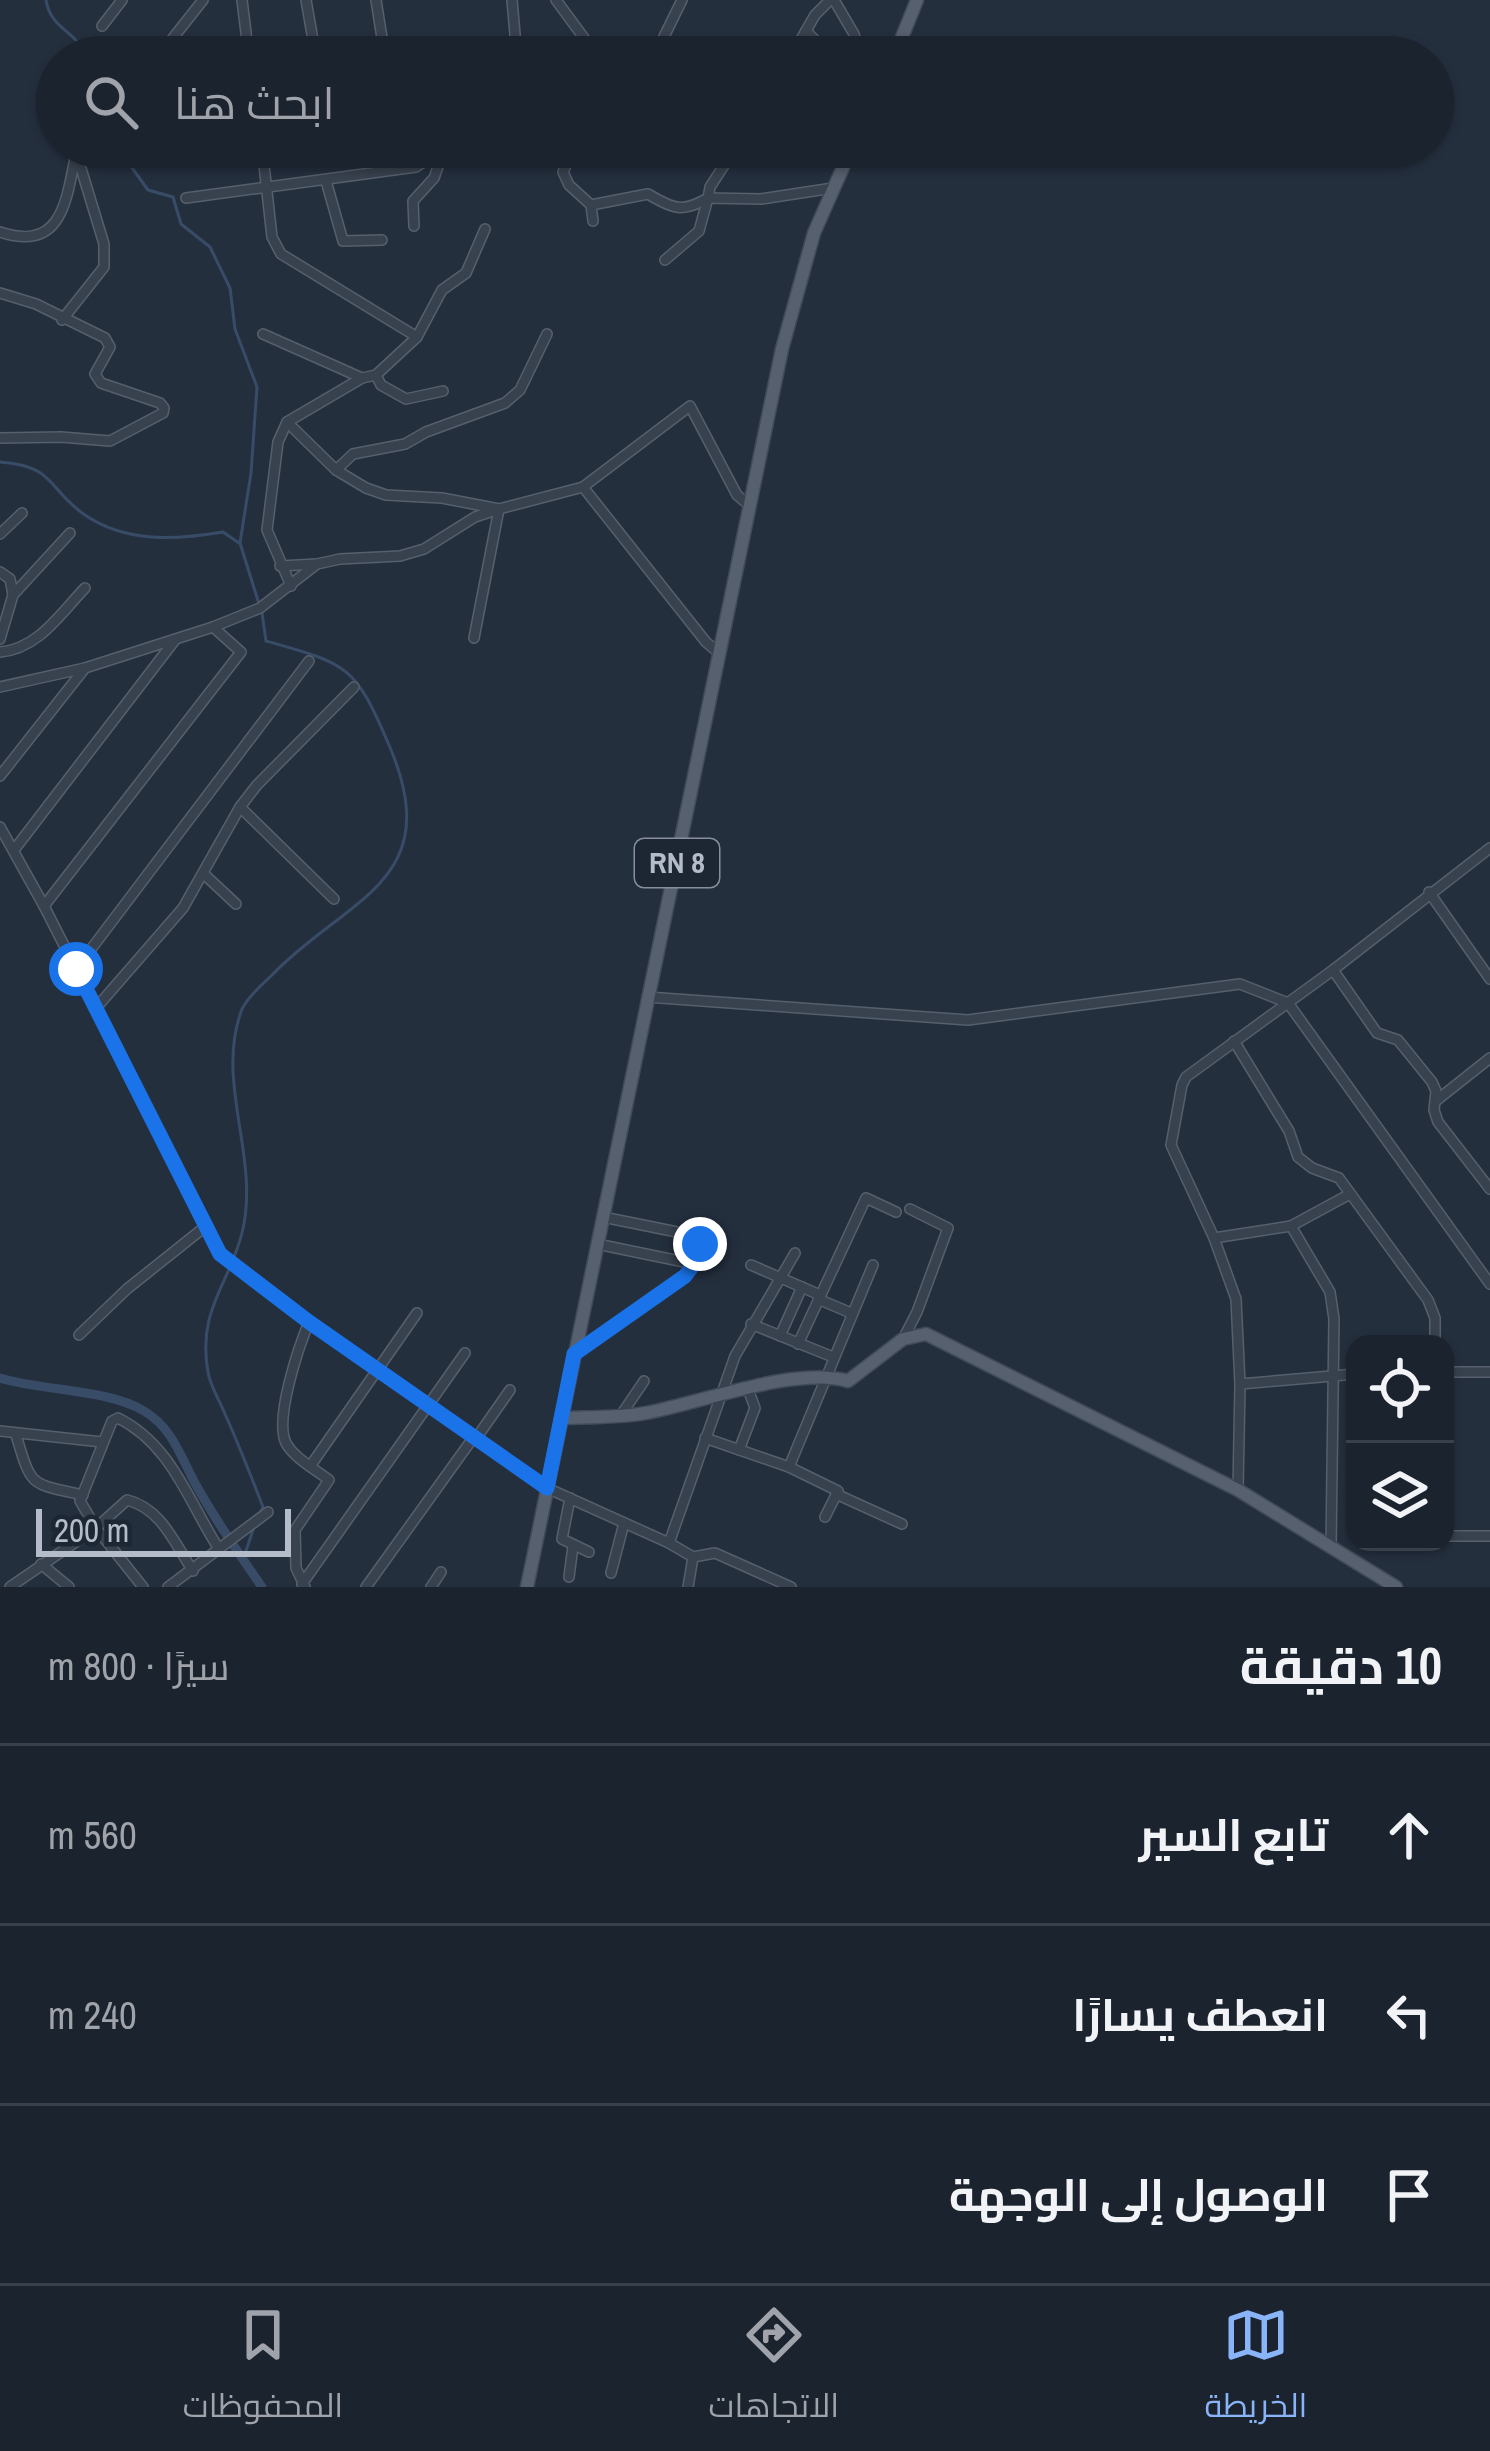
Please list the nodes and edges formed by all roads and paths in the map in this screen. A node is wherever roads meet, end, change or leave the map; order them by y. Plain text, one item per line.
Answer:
1 (122, 0) edge
2 (203, 0) edge
3 (242, 0) edge
4 (306, 0) edge
5 (376, 0) edge
6 (512, 0) edge
7 (556, 0) edge
8 (686, 0) edge
9 (832, 0) edge
10 (917, 0) edge
11 (102, 26) dead end
12 (806, 31) junction
13 (175, 36) edge
14 (246, 36) edge
15 (312, 36) edge
16 (382, 36) edge
17 (515, 36) edge
18 (583, 36) edge
19 (664, 36) edge
20 (803, 36) edge
21 (811, 36) edge
22 (855, 36) edge
23 (902, 36) edge
24 (74, 168) edge
25 (82, 168) edge
26 (265, 168) edge
27 (410, 168) edge
28 (438, 168) edge
29 (565, 168) edge
30 (722, 168) edge
31 (842, 168) edge
32 (326, 181) junction
33 (833, 188) junction
34 (268, 190) junction
35 (187, 198) dead end
36 (708, 198) junction
37 (591, 205) junction
38 (593, 220) dead end
39 (414, 226) dead end
40 (485, 229) dead end
41 (0, 232) edge
42 (382, 240) dead end
43 (665, 260) dead end
44 (0, 293) edge
45 (62, 320) junction
46 (263, 334) dead end
47 (548, 334) dead end
48 (417, 337) junction
49 (376, 375) junction
50 (362, 378) junction
51 (443, 391) dead end
52 (287, 422) junction
53 (0, 438) edge
54 (336, 470) junction
55 (583, 487) junction
56 (750, 506) junction
57 (499, 509) junction
58 (22, 513) dead end
59 (70, 533) dead end
60 (0, 534) edge
61 (316, 564) junction
62 (280, 566) junction
63 (0, 572) edge
64 (291, 586) junction
65 (85, 587) dead end
66 (13, 595) junction
67 (213, 627) junction
68 (474, 638) dead end
69 (0, 639) edge
70 (175, 639) junction
71 (0, 652) edge
72 (720, 654) junction
73 (309, 661) dead end
74 (85, 668) junction
75 (0, 686) edge
76 (354, 687) dead end
77 (0, 776) edge
78 (240, 807) junction
79 (0, 827) edge
80 (3, 842) edge
81 (1490, 848) edge
82 (14, 850) junction
83 (205, 875) junction
84 (1429, 892) junction
85 (334, 899) dead end
86 (236, 904) dead end
87 (44, 905) junction
88 (76, 969) junction
89 (1333, 970) junction
90 (1490, 979) edge
91 (647, 997) junction
92 (1288, 1003) junction
93 (96, 1008) junction
94 (1234, 1041) junction
95 (1490, 1058) edge
96 (1439, 1095) junction
97 (1490, 1190) edge
98 (1350, 1194) junction
99 (910, 1209) dead end
100 (896, 1212) dead end
101 (603, 1216) junction
102 (206, 1226) junction
103 (1292, 1226) junction
104 (1214, 1238) junction
105 (597, 1244) junction
106 (795, 1253) dead end
107 (1490, 1255) edge
108 (694, 1264) junction
109 (752, 1265) dead end
110 (873, 1265) dead end
111 (1476, 1265) junction
112 (783, 1279) junction
113 (1490, 1284) edge
114 (802, 1287) junction
115 (819, 1297) junction
116 (417, 1313) dead end
117 (851, 1313) junction
118 (309, 1322) junction
119 (751, 1324) junction
120 (79, 1335) dead end
121 (1434, 1335) edge
122 (780, 1336) junction
123 (903, 1339) junction
124 (798, 1344) junction
125 (465, 1353) dead end
126 (574, 1354) junction
127 (833, 1357) junction
128 (377, 1370) junction
129 (1454, 1372) edge
130 (1490, 1372) edge
131 (1346, 1374) edge
132 (1330, 1375) junction
133 (828, 1376) junction
134 (644, 1381) dead end
135 (1240, 1384) junction
136 (748, 1389) junction
137 (510, 1390) dead end
138 (720, 1394) junction
139 (428, 1407) junction
140 (621, 1415) junction
141 (561, 1418) junction
142 (0, 1431) edge
143 (16, 1435) junction
144 (705, 1438) junction
145 (474, 1439) junction
146 (102, 1442) junction
147 (739, 1450) junction
148 (311, 1466) junction
149 (790, 1468) junction
150 (547, 1488) junction
151 (1238, 1490) junction
152 (836, 1494) junction
153 (83, 1495) junction
154 (570, 1498) junction
155 (268, 1512) dead end
156 (825, 1517) dead end
157 (624, 1522) junction
158 (902, 1524) dead end
159 (96, 1528) junction
160 (1454, 1536) edge
161 (1490, 1536) edge
162 (668, 1543) junction
163 (221, 1546) junction
164 (574, 1546) junction
165 (1330, 1548) junction
166 (589, 1552) dead end
167 (693, 1557) junction
168 (41, 1564) junction
169 (193, 1571) junction
170 (441, 1572) dead end
171 (610, 1573) dead end
172 (569, 1577) dead end
173 (303, 1586) edge
174 (787, 1586) edge
175 (10, 1587) edge
176 (69, 1587) edge
177 (143, 1587) edge
178 (168, 1587) edge
179 (366, 1587) edge
180 (431, 1587) edge
181 (527, 1587) edge
182 (688, 1587) edge
183 (1396, 1587) edge

1 - 11 street
2 - 13 street
3 - 14 street
4 - 15 street
5 - 16 street
6 - 17 street
7 - 18 street
8 - 19 street
9 - 12 street
9 - 22 street
10 - 23 main road
12 - 20 street
12 - 21 street
24 - 41 street
25 - 45 street
26 - 34 street
27 - 32 street
28 - 39 street
29 - 37 street
30 - 36 street
31 - 33 main road, RN 8
32 - 34 street
32 - 42 street
33 - 36 street
33 - 56 main road, RN 8
34 - 35 street
34 - 48 street
36 - 37 street
36 - 43 street
37 - 38 street
40 - 48 street
44 - 45 street
45 - 53 street
46 - 50 street
47 - 54 street
48 - 49 street
49 - 50 street
49 - 51 street
50 - 52 street
52 - 54 street
52 - 62 street
54 - 57 street
55 - 56 street
55 - 57 street
55 - 72 street
56 - 72 main road, RN 8
57 - 61 street
57 - 68 street
58 - 60 street
59 - 66 street
61 - 62 street
61 - 64 street
62 - 64 street
63 - 66 street
64 - 67 street
65 - 71 street
66 - 69 street
67 - 70 street
67 - 87 street
70 - 74 street
70 - 82 street
72 - 91 main road, RN 8
73 - 88 street
74 - 75 street
74 - 77 street
76 - 78 street
78 - 83 street
78 - 85 street
79 - 80 street
80 - 82 street
81 - 84 street
82 - 87 street
83 - 86 street
83 - 93 street
84 - 89 street
84 - 90 street
87 - 88 street
88 - 93 street
89 - 92 street
89 - 96 street
91 - 92 street
91 - 101 main road, RN 8
92 - 94 street
92 - 111 street
93 - 102 street
94 - 98 street
94 - 104 street
95 - 96 street
96 - 97 street
98 - 103 street
98 - 121 street
99 - 123 street
100 - 115 street
101 - 105 main road, RN 8
101 - 108 street
102 - 118 street
102 - 120 street
103 - 104 street
103 - 132 street
104 - 135 street
105 - 108 street
105 - 126 main road, RN 8
106 - 112 street
107 - 111 street
108 - 126 street
109 - 112 street
110 - 117 street
111 - 113 street
112 - 114 street
112 - 119 street
114 - 115 street
114 - 122 street
115 - 117 street
115 - 124 street
116 - 128 street
117 - 127 street
118 - 128 street
118 - 148 street
119 - 122 street
119 - 138 street
122 - 124 street
123 - 133 main road
123 - 151 main road
124 - 127 street
125 - 139 street
126 - 141 main road, RN 8
127 - 133 street
128 - 139 street
128 - 148 street
129 - 130 street
131 - 132 street
132 - 135 street
132 - 165 street
133 - 136 main road
133 - 149 street
134 - 140 street
135 - 151 street
136 - 138 main road
136 - 147 street
137 - 145 street
138 - 140 main road
138 - 144 street
139 - 145 street
139 - 173 street
140 - 141 main road
141 - 150 main road, RN 8
142 - 143 street
143 - 146 street
143 - 153 street
144 - 147 street
144 - 162 street
145 - 150 street
145 - 179 street
146 - 153 street
146 - 163 street
147 - 149 street
148 - 173 street
149 - 152 street
150 - 154 street
150 - 181 main road, RN 8
151 - 165 main road
152 - 156 street
152 - 158 street
153 - 159 street
154 - 157 street
154 - 164 street
155 - 163 street
157 - 162 street
157 - 171 street
159 - 168 street
159 - 169 street
159 - 177 street
160 - 161 street
162 - 167 street
163 - 169 street
164 - 166 street
164 - 172 street
165 - 183 main road
167 - 174 street
167 - 182 street
168 - 175 street
168 - 176 street
169 - 178 street
170 - 180 street

